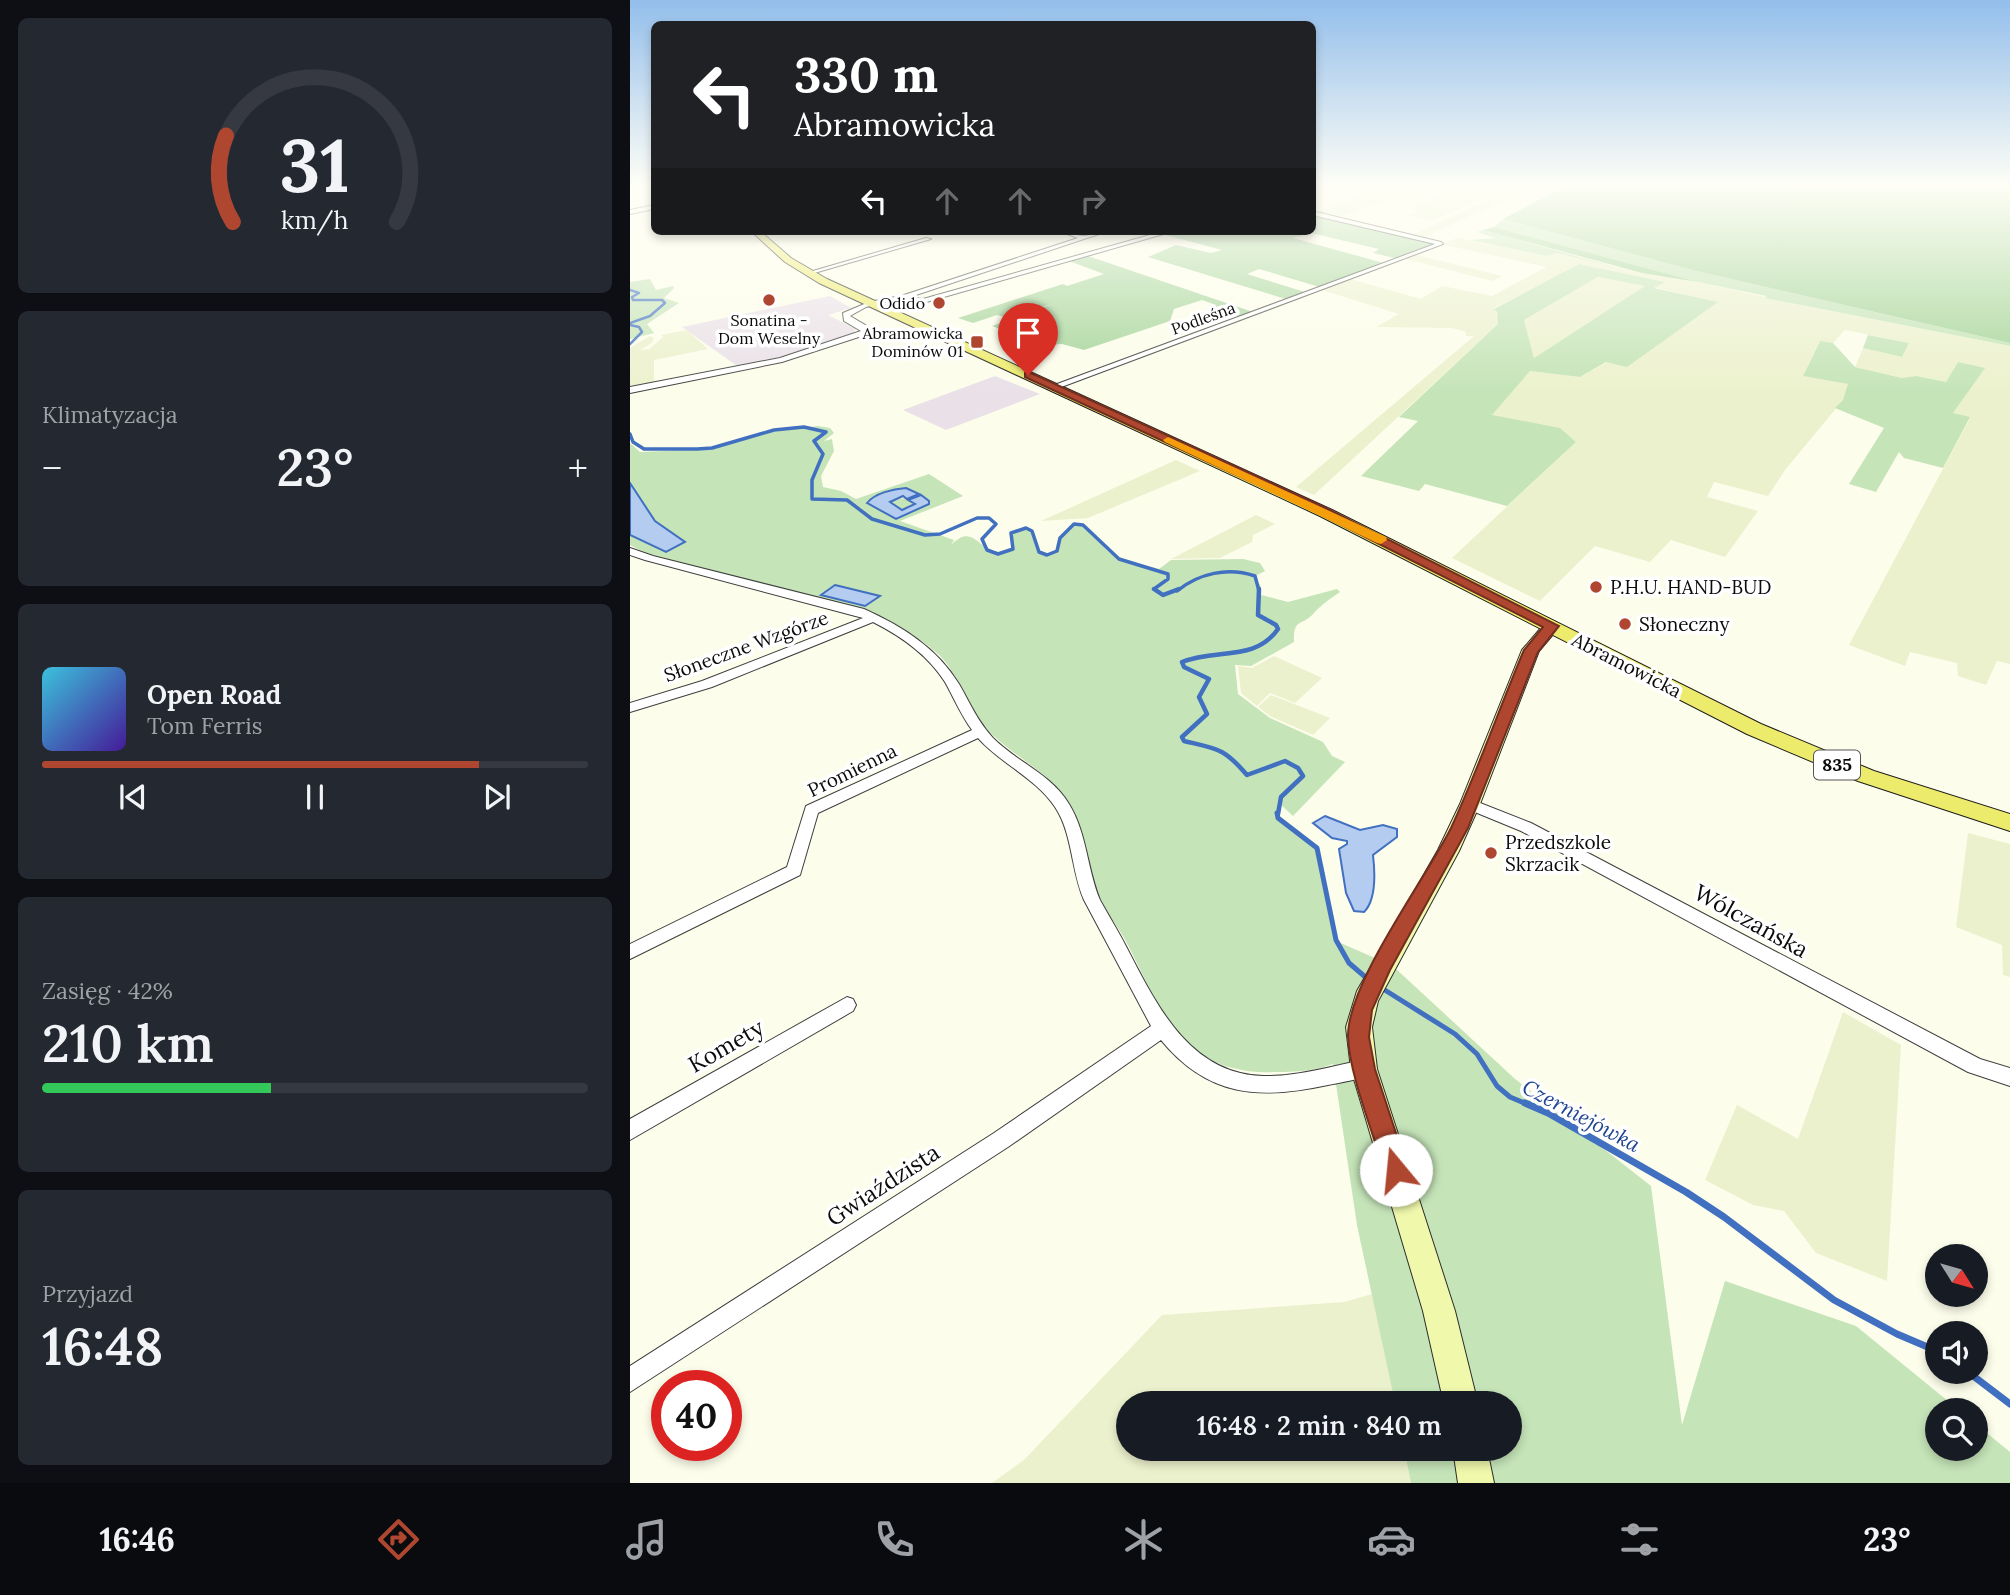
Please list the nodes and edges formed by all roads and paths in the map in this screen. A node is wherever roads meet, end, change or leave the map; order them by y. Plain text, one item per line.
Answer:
1 (780, 254) edge
2 (875, 254) edge
3 (1035, 254) edge
4 (1089, 254) edge
5 (1412, 254) edge
6 (810, 273) junction
7 (901, 298) junction
8 (874, 305) junction
9 (1053, 387) junction
10 (630, 390) edge
11 (630, 551) edge
12 (874, 618) junction
13 (1552, 626) junction
14 (630, 708) edge
15 (980, 732) junction
16 (1470, 804) junction
17 (2010, 822) edge
18 (630, 952) edge
19 (847, 1005) dead end
20 (1161, 1028) junction
21 (1364, 1069) junction
22 (2010, 1077) edge
23 (630, 1130) edge
24 (630, 1380) edge
25 (1458, 1391) edge
26 (1472, 1461) edge
27 (1476, 1483) edge

1 - 6 main road, 835
2 - 6 street
3 - 7 street
4 - 7 street
5 - 9 street, Podleśna
6 - 8 main road, 835
7 - 8 street
8 - 9 main road, Abramowicka / 835
8 - 10 street
9 - 13 main road, Abramowicka / 835
11 - 12 street
12 - 14 street, Słoneczne Wzgórze
12 - 15 street
13 - 16 street
13 - 17 main road, Abramowicka / 835
15 - 18 street, Promienna
15 - 20 street
16 - 21 street
16 - 22 street, Wólczańska
19 - 23 street, Komety
20 - 21 street
20 - 24 street, Gwiaździsta
21 - 25 street
26 - 27 street

